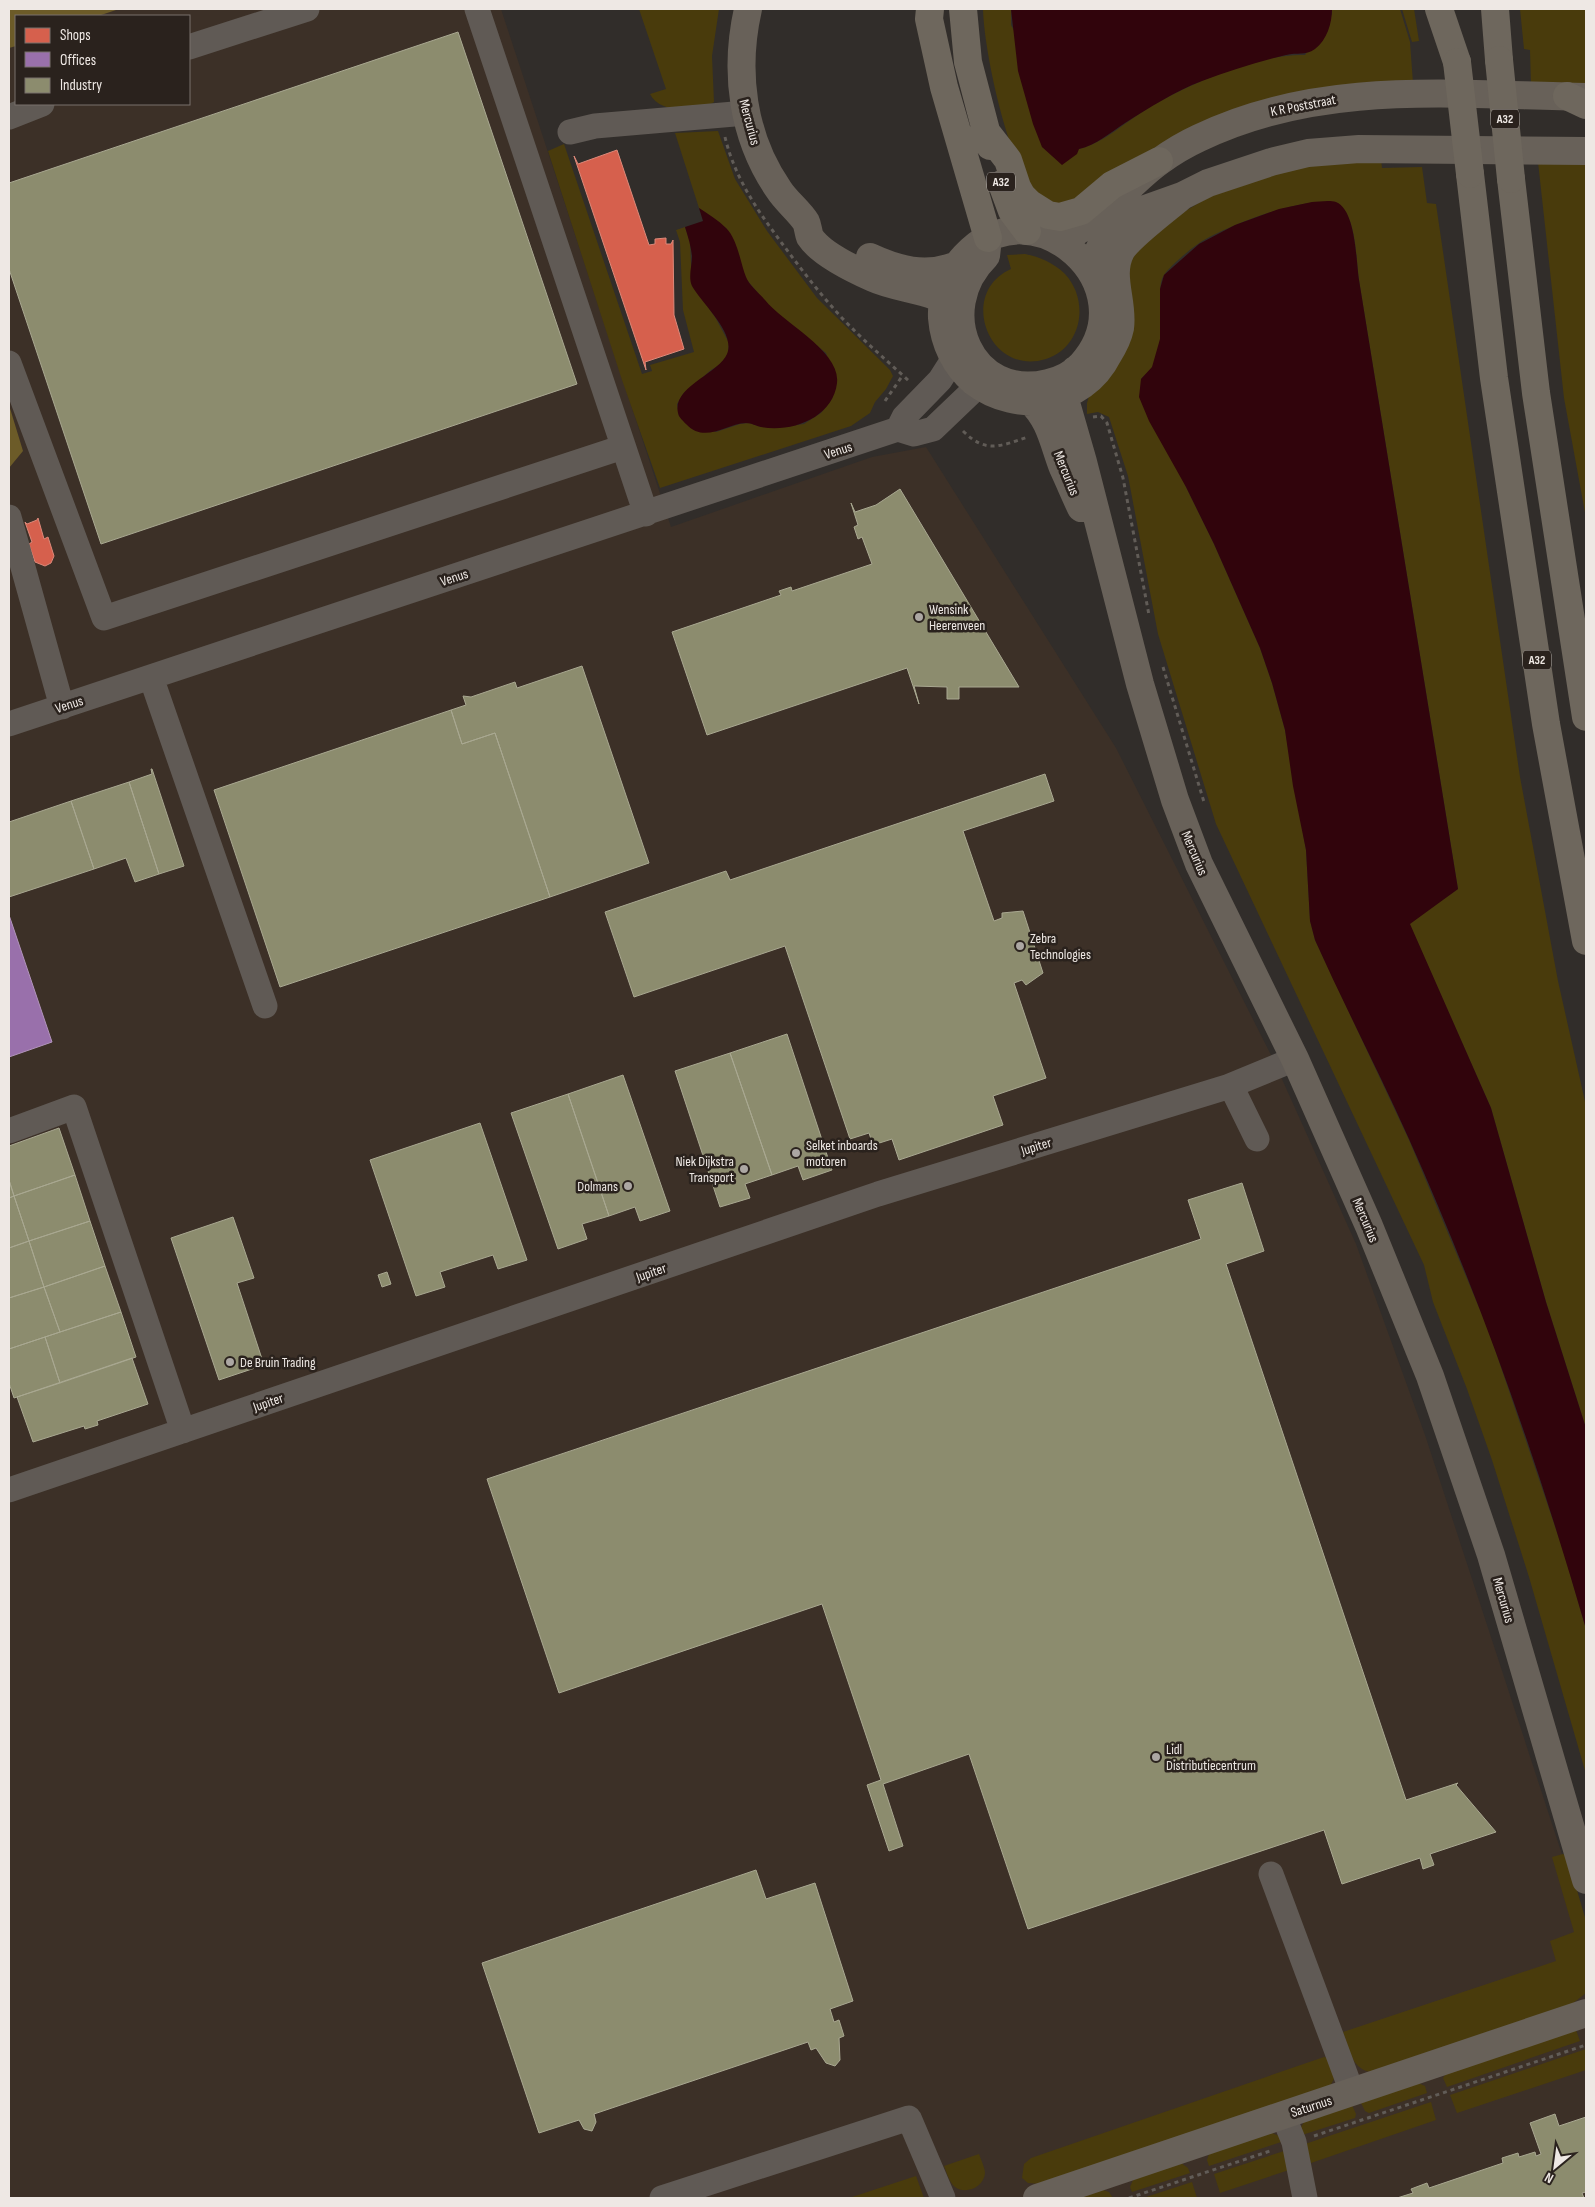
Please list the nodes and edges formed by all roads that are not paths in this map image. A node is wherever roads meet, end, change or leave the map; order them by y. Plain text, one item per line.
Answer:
1 (307, 9) edge
2 (477, 9) edge
3 (748, 9) edge
4 (930, 9) edge
5 (963, 9) edge
6 (1439, 9) edge
7 (1452, 9) edge
8 (1495, 9) edge
9 (190, 48) edge
10 (1457, 62) junction
11 (1580, 99) edge
12 (39, 105) edge
13 (746, 113) junction
14 (9, 117) edge
15 (984, 129) junction
16 (570, 132) dead end
17 (1586, 151) edge
18 (1159, 161) junction
19 (1182, 196) junction
20 (805, 222) junction
21 (1027, 231) junction
22 (988, 238) junction
23 (1059, 240) junction
24 (955, 266) junction
25 (1093, 271) junction
26 (952, 306) junction
27 (954, 358) junction
28 (9, 363) edge
29 (986, 380) junction
30 (1071, 382) junction
31 (1031, 402) junction
32 (898, 429) junction
33 (623, 446) junction
34 (646, 514) junction
35 (9, 517) edge
36 (1111, 574) junction
37 (152, 677) junction
38 (62, 707) junction
39 (1586, 717) edge
40 (9, 724) edge
41 (1586, 941) edge
42 (265, 1006) dead end
43 (1295, 1058) junction
44 (1232, 1086) junction
45 (9, 1131) edge
46 (1257, 1140) dead end
47 (184, 1431) junction
48 (9, 1490) edge
49 (1271, 1874) dead end
50 (1586, 1880) edge
51 (1586, 2013) edge
52 (1352, 2092) junction
53 (1283, 2115) junction
54 (662, 2198) edge
55 (942, 2198) edge
56 (1037, 2198) edge
57 (1305, 2198) edge

1 - 9 street
2 - 33 street
3 - 13 main road, Mercurius
4 - 22 highway, A32
5 - 15 highway, A32
6 - 10 highway, A32
7 - 10 highway, A32
8 - 39 highway, A32, bridge
10 - 41 highway, A32, bridge
11 - 18 main road, K R Poststraat
12 - 14 street
13 - 16 street
13 - 20 main road, Mercurius
15 - 18 highway
15 - 21 highway, A32
17 - 19 main road
18 - 23 main road, K R Poststraat
19 - 25 main road
19 - 30 main road
20 - 24 main road, Mercurius
20 - 26 main road, Mercurius
21 - 22 main road
21 - 23 main road
22 - 24 main road
22 - 26 main road
23 - 25 main road
24 - 26 main road
25 - 30 main road
26 - 27 main road
26 - 29 main road
27 - 29 main road
27 - 32 street
28 - 33 street
29 - 30 main road
29 - 31 main road
29 - 32 street, Venus
30 - 31 main road
30 - 36 main road, Mercurius
31 - 36 main road, Mercurius
32 - 34 street, Venus
33 - 34 street
34 - 37 street, Venus
35 - 38 street
36 - 43 main road, Mercurius
37 - 38 street, Venus
37 - 42 street
38 - 40 street, Venus
43 - 44 street, Jupiter
43 - 50 main road, Mercurius
44 - 46 street
44 - 47 street, Jupiter
45 - 47 street
47 - 48 street, Jupiter
49 - 52 street
51 - 52 main road, Saturnus
52 - 53 main road, Saturnus
53 - 56 main road, Saturnus
53 - 57 street
54 - 55 street

